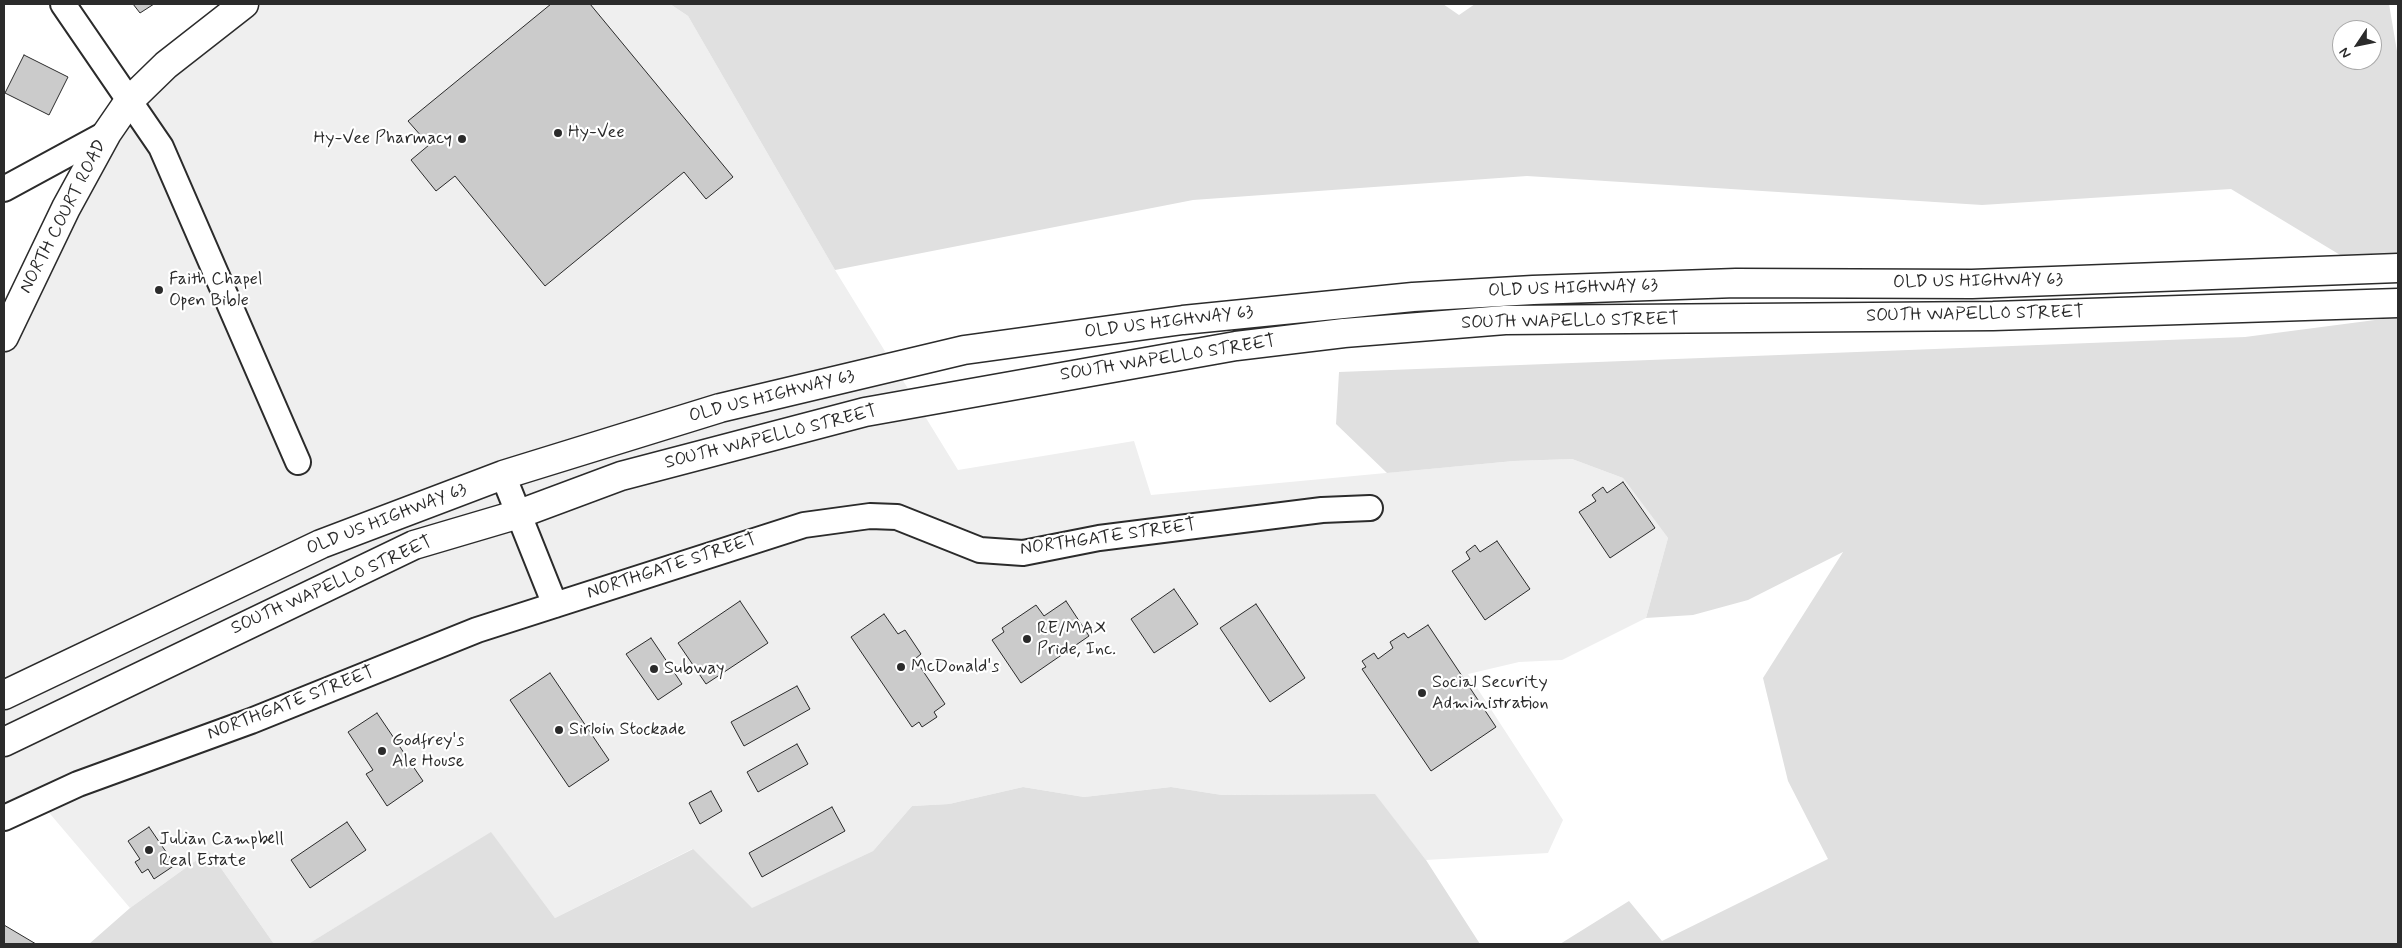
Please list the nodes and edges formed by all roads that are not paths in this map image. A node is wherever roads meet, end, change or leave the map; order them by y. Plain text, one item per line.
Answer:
1 (63, 4) edge
2 (244, 4) edge
3 (129, 101) junction
4 (107, 133) junction
5 (4, 188) edge
6 (2398, 268) edge
7 (2398, 303) edge
8 (4, 337) edge
9 (298, 462) dead end
10 (503, 475) junction
11 (1370, 508) dead end
12 (519, 514) junction
13 (555, 605) junction
14 (4, 695) edge
15 (4, 742) edge
16 (4, 818) edge

1 - 3 street
2 - 3 main road, NORTH COURT ROAD
3 - 4 main road, NORTH COURT ROAD
3 - 9 street
4 - 5 street
4 - 8 main road, NORTH COURT ROAD
6 - 10 main road, OLD US HIGHWAY 63
7 - 12 main road, SOUTH WAPELLO STREET
10 - 12 street
10 - 14 main road, OLD US HIGHWAY 63
11 - 13 street, NORTHGATE STREET
12 - 13 street
12 - 15 main road, SOUTH WAPELLO STREET
13 - 16 street, NORTHGATE STREET

